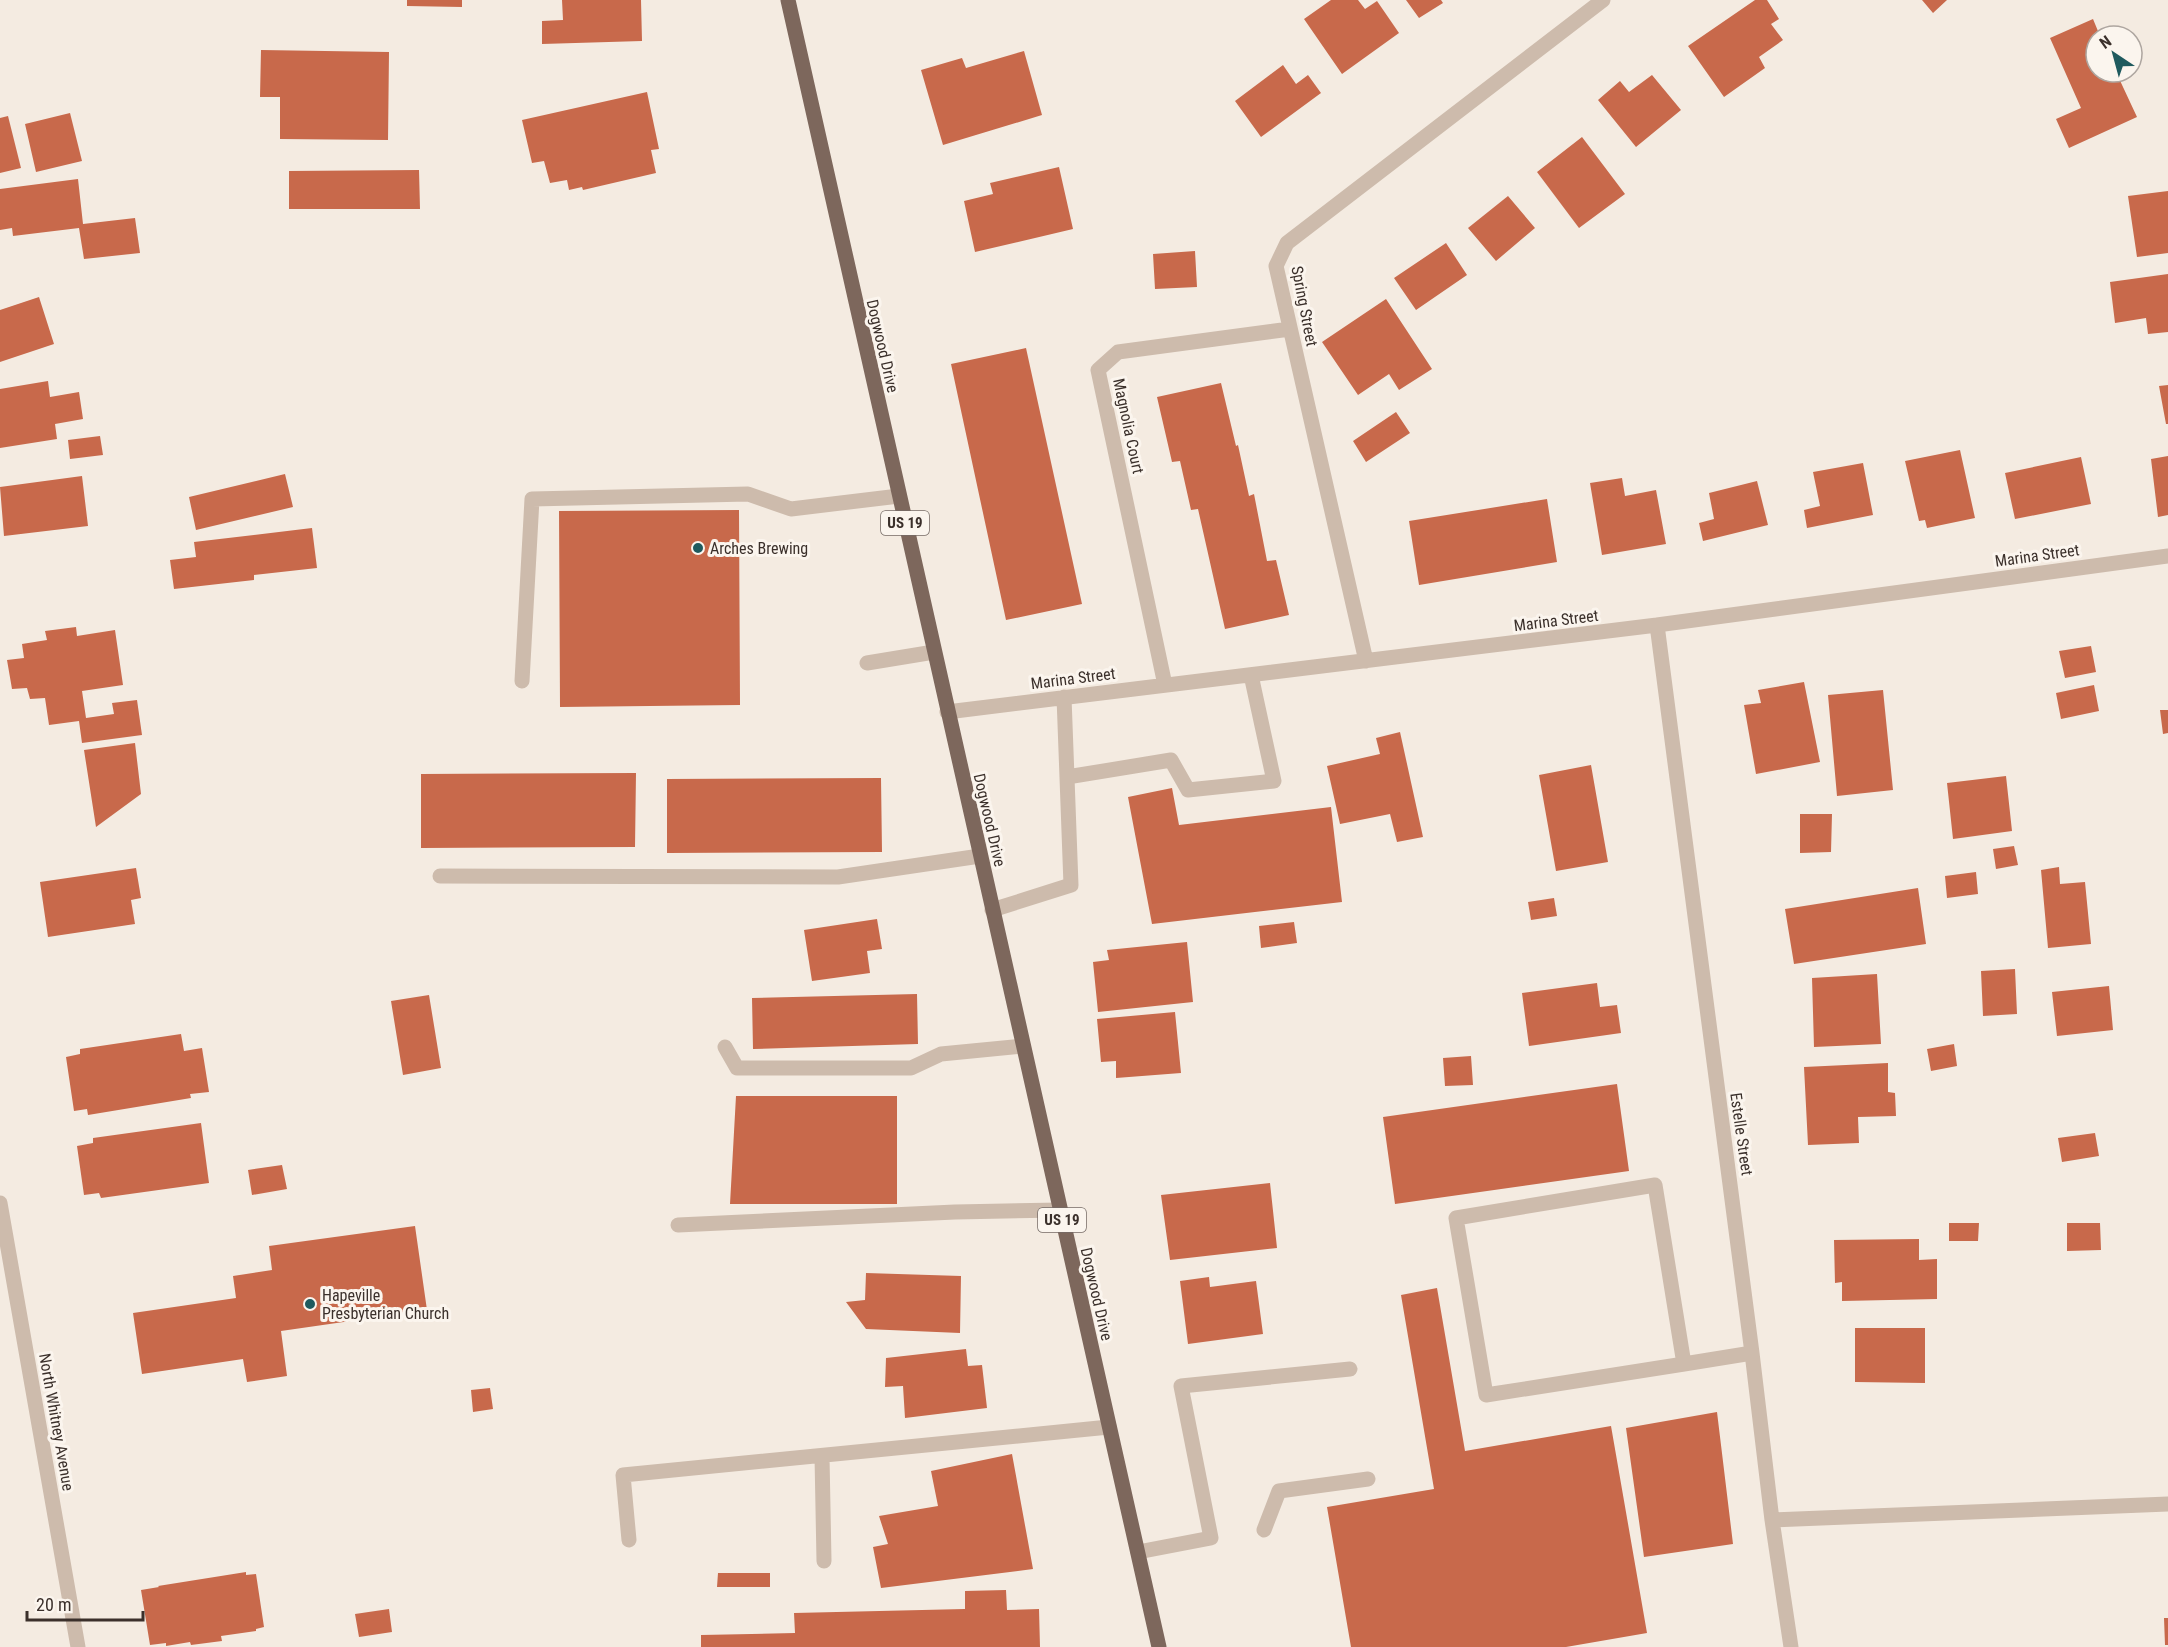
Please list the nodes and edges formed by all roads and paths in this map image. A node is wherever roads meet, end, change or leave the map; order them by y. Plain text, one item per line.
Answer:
1 (788, 0) edge
2 (1603, 0) edge
3 (1290, 329) junction
4 (899, 496) junction
5 (2168, 556) edge
6 (1657, 626) junction
7 (934, 652) junction
8 (1366, 661) junction
9 (867, 663) dead end
10 (1251, 675) junction
11 (522, 681) dead end
12 (1165, 685) junction
13 (1064, 697) junction
14 (947, 712) junction
15 (1067, 777) junction
16 (980, 856) junction
17 (440, 876) dead end
18 (992, 910) junction
19 (1023, 1046) junction
20 (725, 1047) dead end
21 (0, 1203) edge
22 (1060, 1210) junction
23 (678, 1225) dead end
24 (1752, 1353) junction
25 (1684, 1364) junction
26 (1350, 1369) dead end
27 (1109, 1427) junction
28 (822, 1456) junction
29 (1368, 1479) dead end
30 (2168, 1504) edge
31 (1772, 1520) junction
32 (1264, 1530) dead end
33 (629, 1540) dead end
34 (1138, 1552) junction
35 (824, 1561) dead end
36 (78, 1647) edge
37 (1159, 1647) edge
38 (1791, 1647) edge

1 - 4 main road, Dogwood Drive / US 19
2 - 3 street, Spring Street
3 - 8 street, Spring Street
3 - 12 street, Magnolia Court
4 - 7 main road, Dogwood Drive / US 19
4 - 11 street
5 - 6 street, Marina Street
6 - 8 street, Marina Street
6 - 24 street, Estelle Street
7 - 9 street
7 - 14 main road, Dogwood Drive / US 19
8 - 10 street, Marina Street
10 - 12 street, Marina Street
10 - 15 street
12 - 13 street, Marina Street
13 - 14 street, Marina Street
13 - 15 street
14 - 16 main road, Dogwood Drive / US 19
15 - 18 street
16 - 17 street
16 - 18 main road, Dogwood Drive / US 19
18 - 19 main road, Dogwood Drive / US 19
19 - 20 street
19 - 22 main road, Dogwood Drive / US 19
21 - 36 street, North Whitney Avenue
22 - 23 street
22 - 27 main road, Dogwood Drive / US 19
24 - 25 street
24 - 31 street, Estelle Street
25 - 25 street
26 - 34 street
27 - 28 street
27 - 34 main road, Dogwood Drive / US 19
28 - 33 street
28 - 35 street
29 - 32 street
30 - 31 street
31 - 38 street, Estelle Street
34 - 37 main road, Dogwood Drive / US 19

